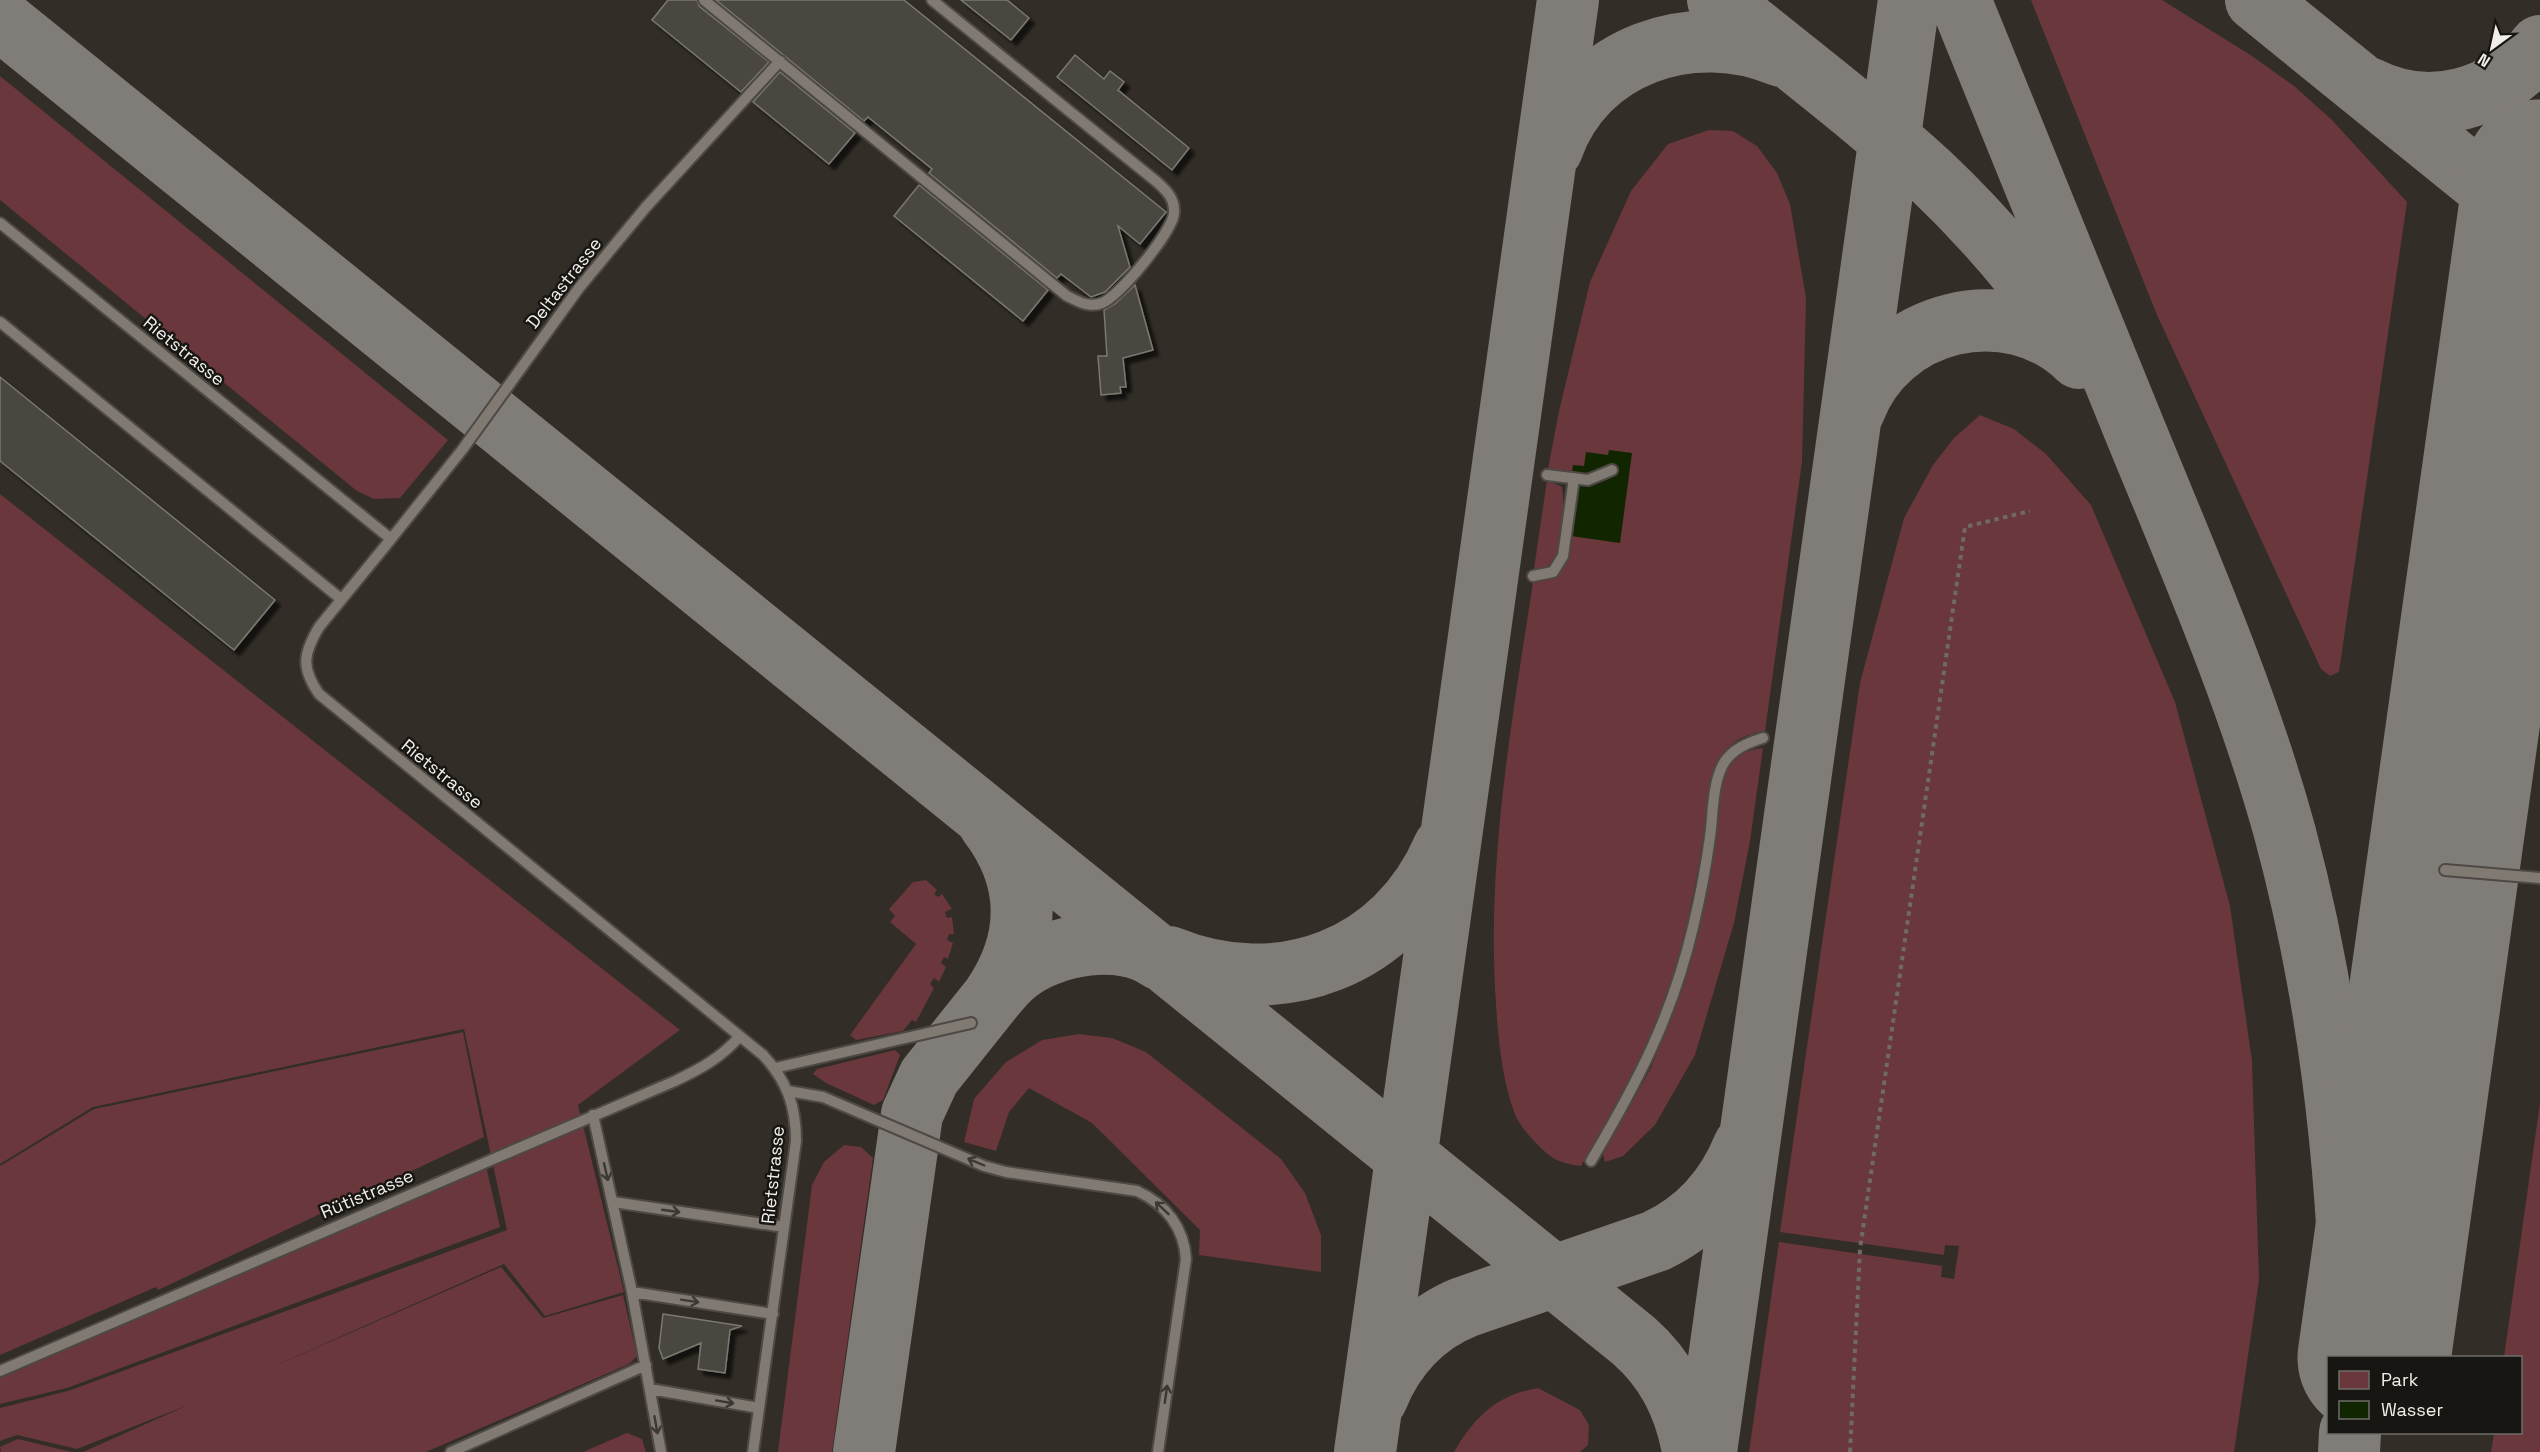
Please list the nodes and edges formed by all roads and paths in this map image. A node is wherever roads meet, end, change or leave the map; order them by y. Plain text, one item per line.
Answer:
1 (704, 0) edge
2 (932, 0) edge
3 (780, 62) junction
4 (0, 223) edge
5 (0, 322) edge
6 (1612, 470) dead end
7 (1547, 475) dead end
8 (1574, 478) junction
9 (2030, 511) dead end
10 (391, 539) junction
11 (1533, 576) dead end
12 (341, 599) junction
13 (1762, 738) dead end
14 (2445, 870) dead end
15 (2540, 878) edge
16 (971, 1023) dead end
17 (740, 1036) junction
18 (775, 1068) junction
19 (788, 1091) junction
20 (592, 1115) junction
21 (1591, 1161) dead end
22 (613, 1202) junction
23 (784, 1227) junction
24 (632, 1292) junction
25 (773, 1314) junction
26 (646, 1365) junction
27 (0, 1371) edge
28 (650, 1389) junction
29 (759, 1408) junction
30 (451, 1452) edge
31 (661, 1452) edge
32 (753, 1452) edge
33 (1158, 1452) edge
34 (1850, 1452) edge

1 - 3 lane
2 - 3 lane
3 - 10 lane, Deltastrasse
4 - 10 lane, Rietstrasse
5 - 12 lane
6 - 8 lane
7 - 8 lane
8 - 11 lane
9 - 34 path
10 - 12 lane, Rietstrasse
12 - 17 lane, Rietstrasse
13 - 21 lane
14 - 15 lane
16 - 18 lane
17 - 18 lane, Rietstrasse
17 - 20 lane, Rütistrasse
18 - 19 lane, Rietstrasse
19 - 23 lane, Rietstrasse
33 -> 19 lane
20 -> 22 lane
20 - 27 lane, Rütistrasse
22 -> 23 lane
22 - 24 lane
23 - 25 lane, Rietstrasse
24 -> 25 lane
24 - 26 lane
25 - 29 lane, Rietstrasse
26 - 28 lane
26 - 30 lane
28 -> 29 lane
28 -> 31 lane
29 - 32 lane, Rietstrasse

